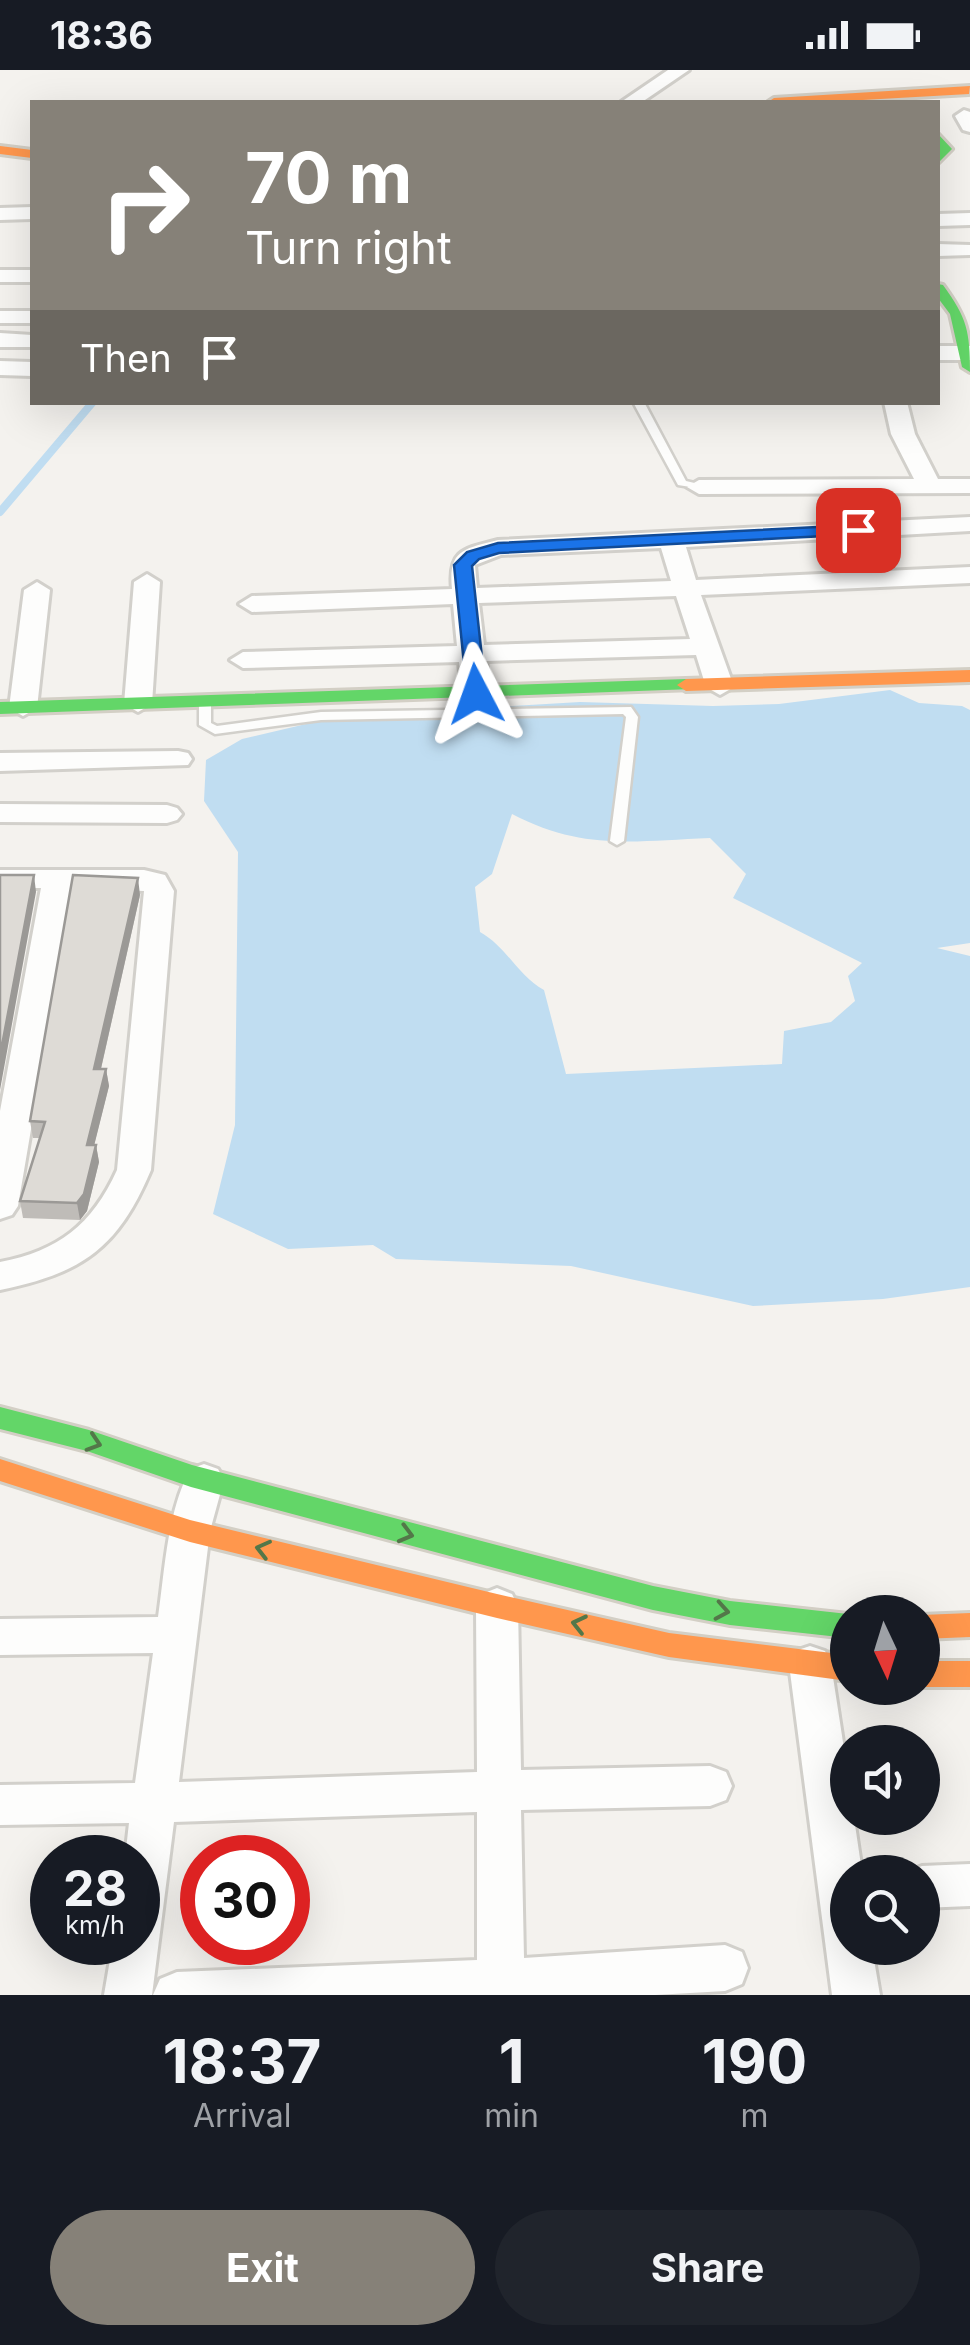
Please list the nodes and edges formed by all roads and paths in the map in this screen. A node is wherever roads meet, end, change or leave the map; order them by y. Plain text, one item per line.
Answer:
1 (645, 70) edge
2 (675, 73) edge
3 (970, 90) edge
4 (633, 100) edge
5 (807, 100) edge
6 (910, 100) edge
7 (0, 150) edge
8 (30, 154) edge
9 (0, 158) edge
10 (30, 162) edge
11 (30, 213) edge
12 (0, 214) edge
13 (970, 219) edge
14 (940, 220) edge
15 (940, 250) edge
16 (969, 252) edge
17 (0, 276) edge
18 (30, 276) edge
19 (953, 297) edge
20 (0, 316) edge
21 (30, 317) edge
22 (0, 340) edge
23 (30, 340) edge
24 (940, 353) edge
25 (969, 358) edge
26 (0, 368) edge
27 (30, 369) edge
28 (640, 405) edge
29 (896, 405) edge
30 (700, 486) joint
31 (930, 486) junction
32 (970, 486) edge
33 (970, 524) edge
34 (671, 540) junction
35 (970, 575) edge
36 (146, 582) dead end
37 (686, 588) junction
38 (38, 590) dead end
39 (466, 597) junction
40 (252, 604) dead end
41 (706, 648) junction
42 (474, 654) junction
43 (242, 660) dead end
44 (970, 676) edge
45 (720, 687) junction
46 (476, 694) junction
47 (204, 702) junction
48 (138, 704) junction
49 (11, 708) edge
50 (178, 759) dead end
51 (0, 762) edge
52 (0, 813) edge
53 (166, 814) dead end
54 (616, 841) dead end
55 (0, 879) edge
56 (58, 880) junction
57 (0, 1206) edge
58 (0, 1276) edge
59 (0, 1418) edge
60 (0, 1470) edge
61 (204, 1480) junction
62 (190, 1532) junction
63 (496, 1606) junction
64 (830, 1624) edge
65 (970, 1626) edge
66 (940, 1627) edge
67 (176, 1634) junction
68 (0, 1637) edge
69 (829, 1666) edge
70 (940, 1674) edge
71 (970, 1674) edge
72 (710, 1786) dead end
73 (499, 1789) junction
74 (154, 1804) junction
75 (0, 1805) edge
76 (150, 1835) edge
77 (842, 1855) edge
78 (970, 1885) edge
79 (940, 1886) edge
80 (133, 1965) edge
81 (852, 1965) edge
82 (725, 1968) dead end
83 (501, 1988) edge
84 (128, 1995) edge
85 (177, 1995) edge
86 (856, 1995) edge

1 - 2 street
2 - 4 street
3 - 5 street
3 - 6 street
7 - 8 street
9 - 10 street
11 - 12 street
13 - 14 street
15 - 16 street
17 - 18 street
19 - 25 street
20 - 21 street
22 - 23 street
24 - 25 street
26 - 27 street
28 - 30 lane
29 - 31 street
30 - 31 street
31 - 32 street
33 - 34 street
34 - 37 street
34 - 39 street
35 - 37 street
36 - 48 street
37 - 39 street
37 - 41 street
38 - 49 street
39 - 40 street
39 - 42 street
41 - 42 street
41 - 45 street
42 - 43 street
42 - 46 street
44 - 45 street
45 - 46 street
46 - 47 street
47 - 48 street
47 - 54 lane
48 - 49 street
50 - 51 street
52 - 53 street
55 - 56 street
56 - 57 street
56 - 58 street
59 -> 61 street
60 - 62 street
61 - 62 street
61 -> 64 street
63 -> 62 street
62 - 67 street
69 -> 63 street
63 - 73 street
65 - 66 street
67 - 68 street
67 - 74 street
69 - 77 street
70 - 71 street
72 - 73 street
73 - 74 street
73 - 83 street
74 - 75 street
74 - 76 street
78 - 79 street
80 - 84 street
81 - 86 street
82 - 83 street
83 - 85 street

